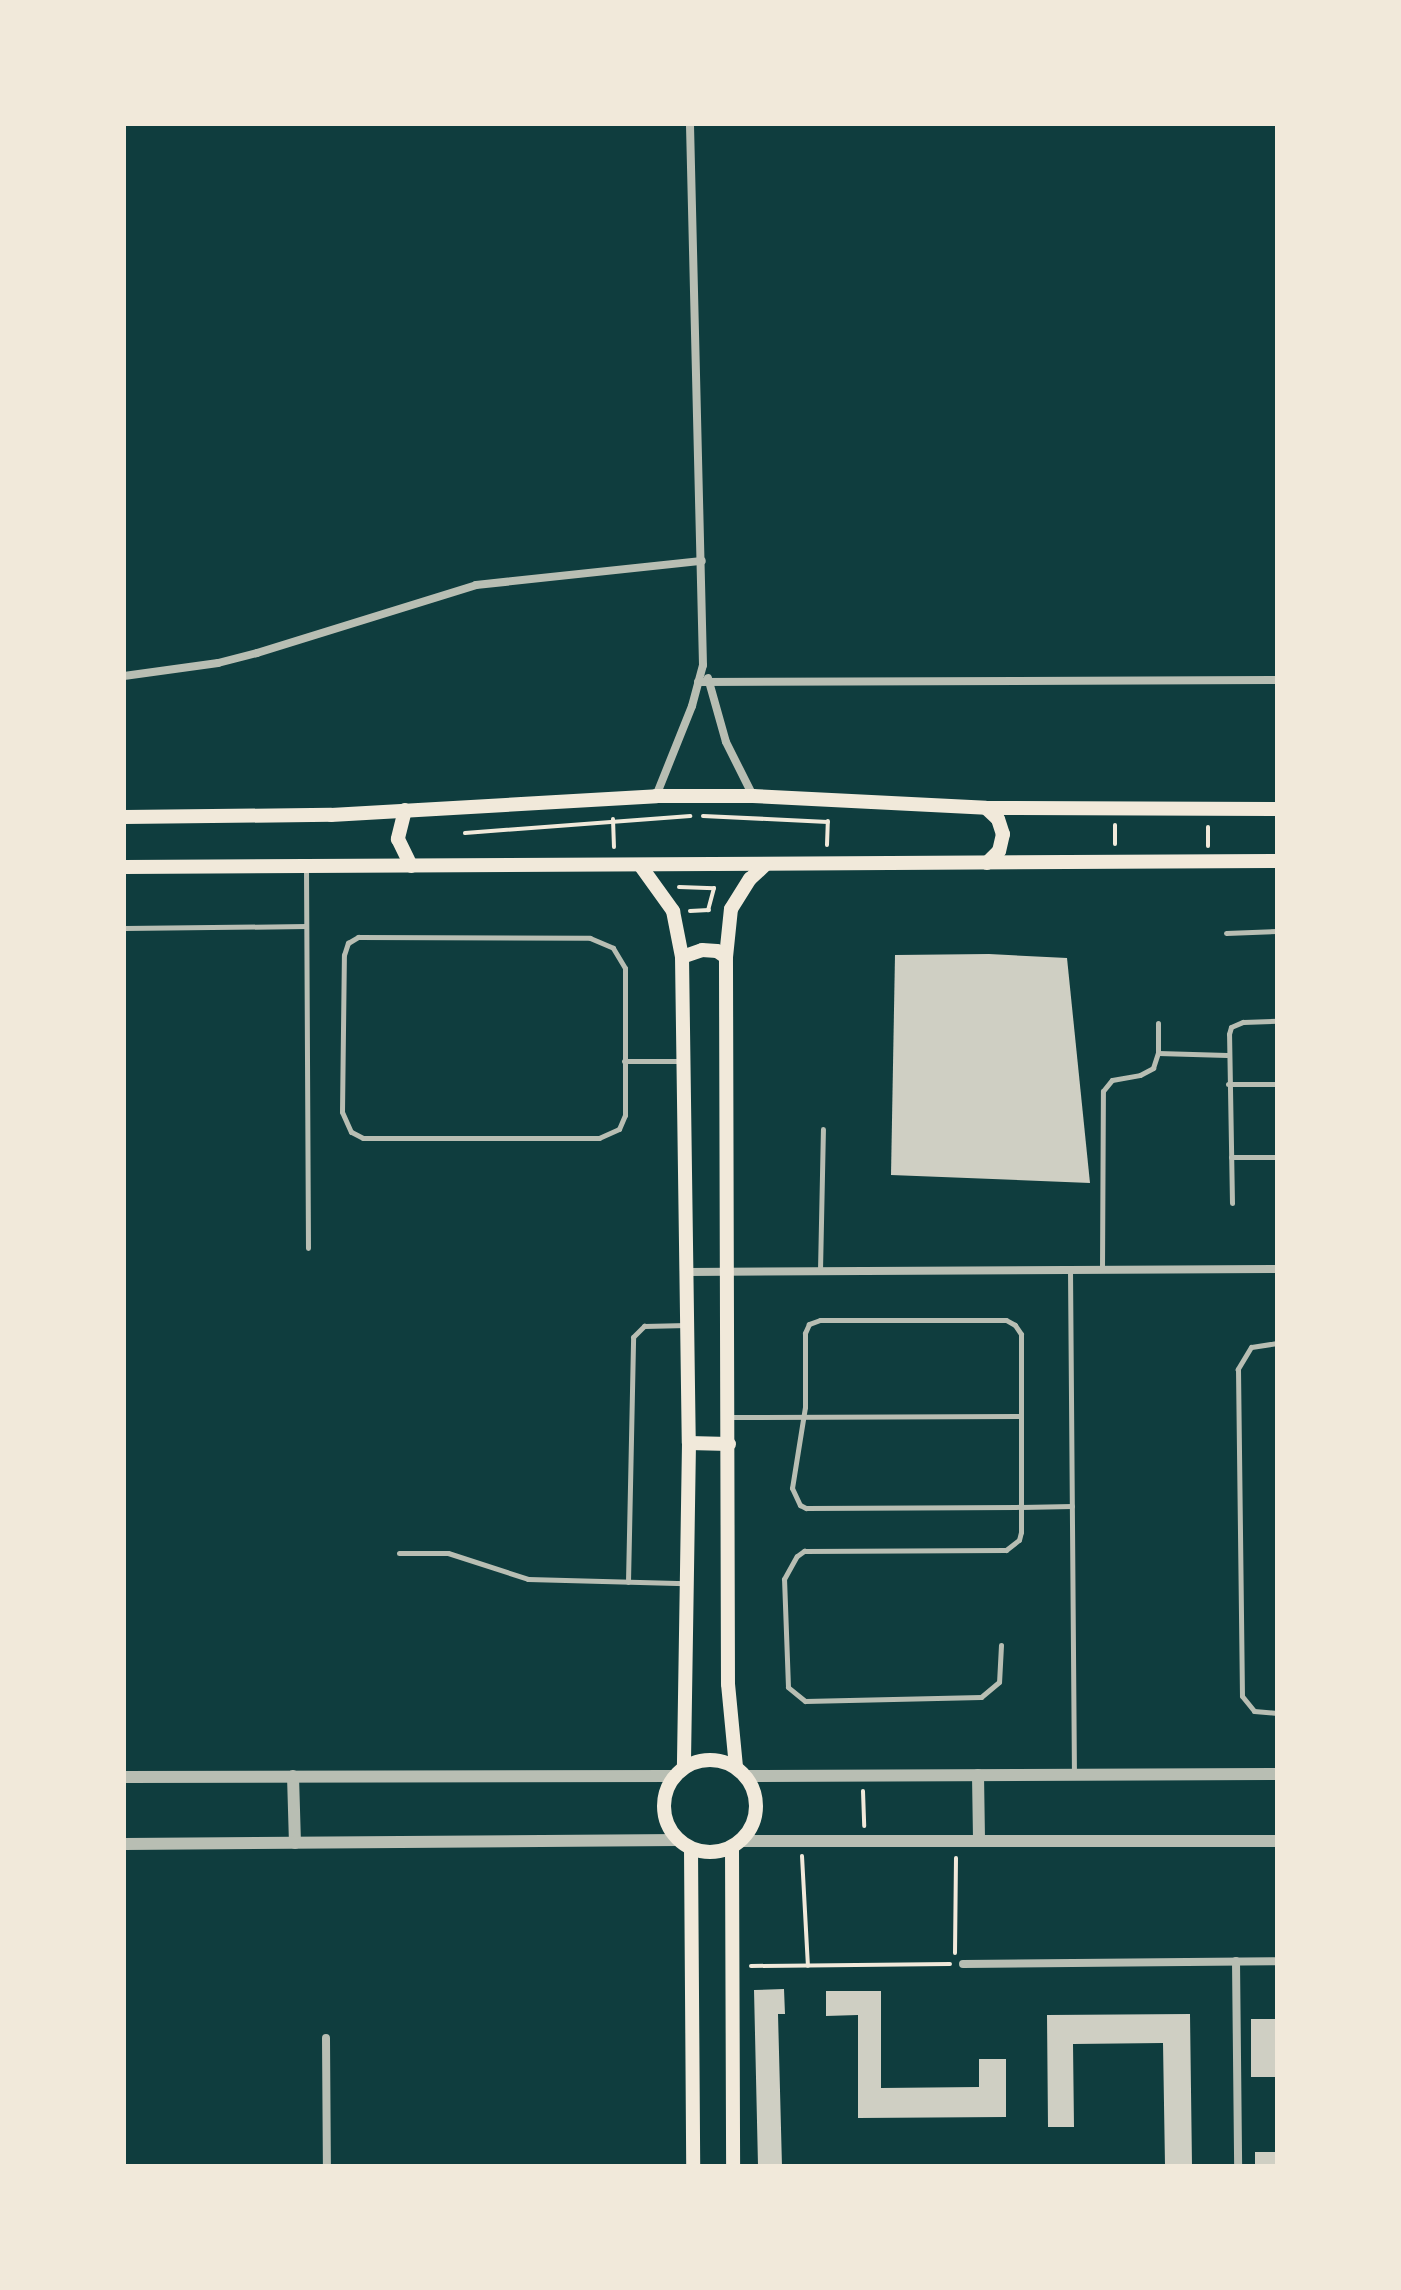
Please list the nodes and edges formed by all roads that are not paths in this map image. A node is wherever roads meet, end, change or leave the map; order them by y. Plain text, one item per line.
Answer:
1 (690, 124) edge
2 (702, 561) junction
3 (703, 665) junction
4 (124, 676) edge
5 (1277, 680) edge
6 (698, 682) junction
7 (709, 682) junction
8 (656, 796) junction
9 (753, 796) junction
10 (986, 808) junction
11 (1277, 809) edge
12 (405, 810) junction
13 (124, 817) edge
14 (1277, 861) edge
15 (987, 863) junction
16 (766, 864) junction
17 (640, 865) junction
18 (411, 866) junction
19 (124, 867) edge
20 (306, 867) junction
21 (306, 926) junction
22 (124, 928) edge
23 (1277, 931) edge
24 (1226, 933) dead end
25 (682, 957) junction
26 (726, 957) junction
27 (1277, 1021) edge
28 (1158, 1023) dead end
29 (1158, 1053) junction
30 (1227, 1055) junction
31 (624, 1061) junction
32 (685, 1061) junction
33 (1228, 1084) junction
34 (1277, 1084) edge
35 (823, 1129) dead end
36 (1231, 1157) junction
37 (1277, 1157) edge
38 (1232, 1203) dead end
39 (308, 1248) dead end
40 (1277, 1269) edge
41 (1070, 1270) junction
42 (1102, 1270) junction
43 (820, 1271) junction
44 (687, 1272) junction
45 (728, 1272) junction
46 (688, 1325) junction
47 (1277, 1343) edge
48 (1021, 1416) junction
49 (729, 1417) junction
50 (803, 1417) junction
51 (689, 1443) junction
52 (729, 1444) junction
53 (1072, 1506) junction
54 (1021, 1507) junction
55 (399, 1553) dead end
56 (628, 1582) junction
57 (687, 1583) junction
58 (1001, 1645) dead end
59 (1277, 1713) edge
60 (680, 1772) junction
61 (741, 1772) junction
62 (1277, 1774) edge
63 (978, 1775) junction
64 (1074, 1775) junction
65 (293, 1776) junction
66 (124, 1777) edge
67 (979, 1841) junction
68 (1277, 1841) edge
69 (295, 1843) junction
70 (124, 1844) edge
71 (684, 1844) junction
72 (737, 1844) junction
73 (1236, 1961) junction
74 (1277, 1961) edge
75 (963, 1964) dead end
76 (326, 2038) dead end
77 (327, 2166) edge
78 (693, 2166) edge
79 (733, 2166) edge
80 (1238, 2166) edge

1 - 2 street
2 - 3 street
2 - 4 street
3 - 6 street
3 - 7 street
5 - 7 street
6 - 7 street
6 - 8 street
7 - 9 street
8 - 9 main road
8 - 12 main road
9 - 10 main road
10 - 11 main road
10 - 15 main road
12 - 13 main road
12 - 18 main road
14 - 15 main road
15 - 16 main road
16 - 17 main road
16 - 26 main road
17 - 18 main road
17 - 25 main road
18 - 20 main road
19 - 20 main road
20 - 21 lane
21 - 22 lane
21 - 39 lane
23 - 24 lane
25 - 26 main road
25 - 32 main road
26 - 45 main road
27 - 30 lane
28 - 29 lane
29 - 30 lane
29 - 42 lane
30 - 33 lane
31 - 31 lane
31 - 32 lane
32 - 44 main road
33 - 34 lane
33 - 36 lane
35 - 43 lane
36 - 37 lane
36 - 38 lane
40 - 42 street
41 - 42 street
41 - 43 street
41 - 53 lane
43 - 45 street
44 - 45 street
44 - 46 main road
45 - 49 main road
46 - 51 main road
46 - 56 lane
47 - 59 lane
48 - 50 lane
48 - 50 lane
48 - 54 lane
49 - 50 lane
49 - 52 main road
50 - 54 lane
51 - 52 main road
51 - 57 main road
52 - 61 main road
53 - 54 lane
53 - 64 lane
54 - 58 lane
55 - 56 lane
56 - 57 lane
57 - 60 main road
60 - 61 main road
60 - 65 street
60 - 71 main road
61 - 63 street
61 - 72 main road
62 - 64 street
63 - 64 street
63 - 67 street
65 - 66 street
65 - 69 street
67 - 68 street
67 - 72 street
69 - 70 street
69 - 71 street
71 - 72 main road
71 - 78 main road
72 - 79 main road
73 - 74 street
73 - 75 street
73 - 80 street
76 - 77 street

